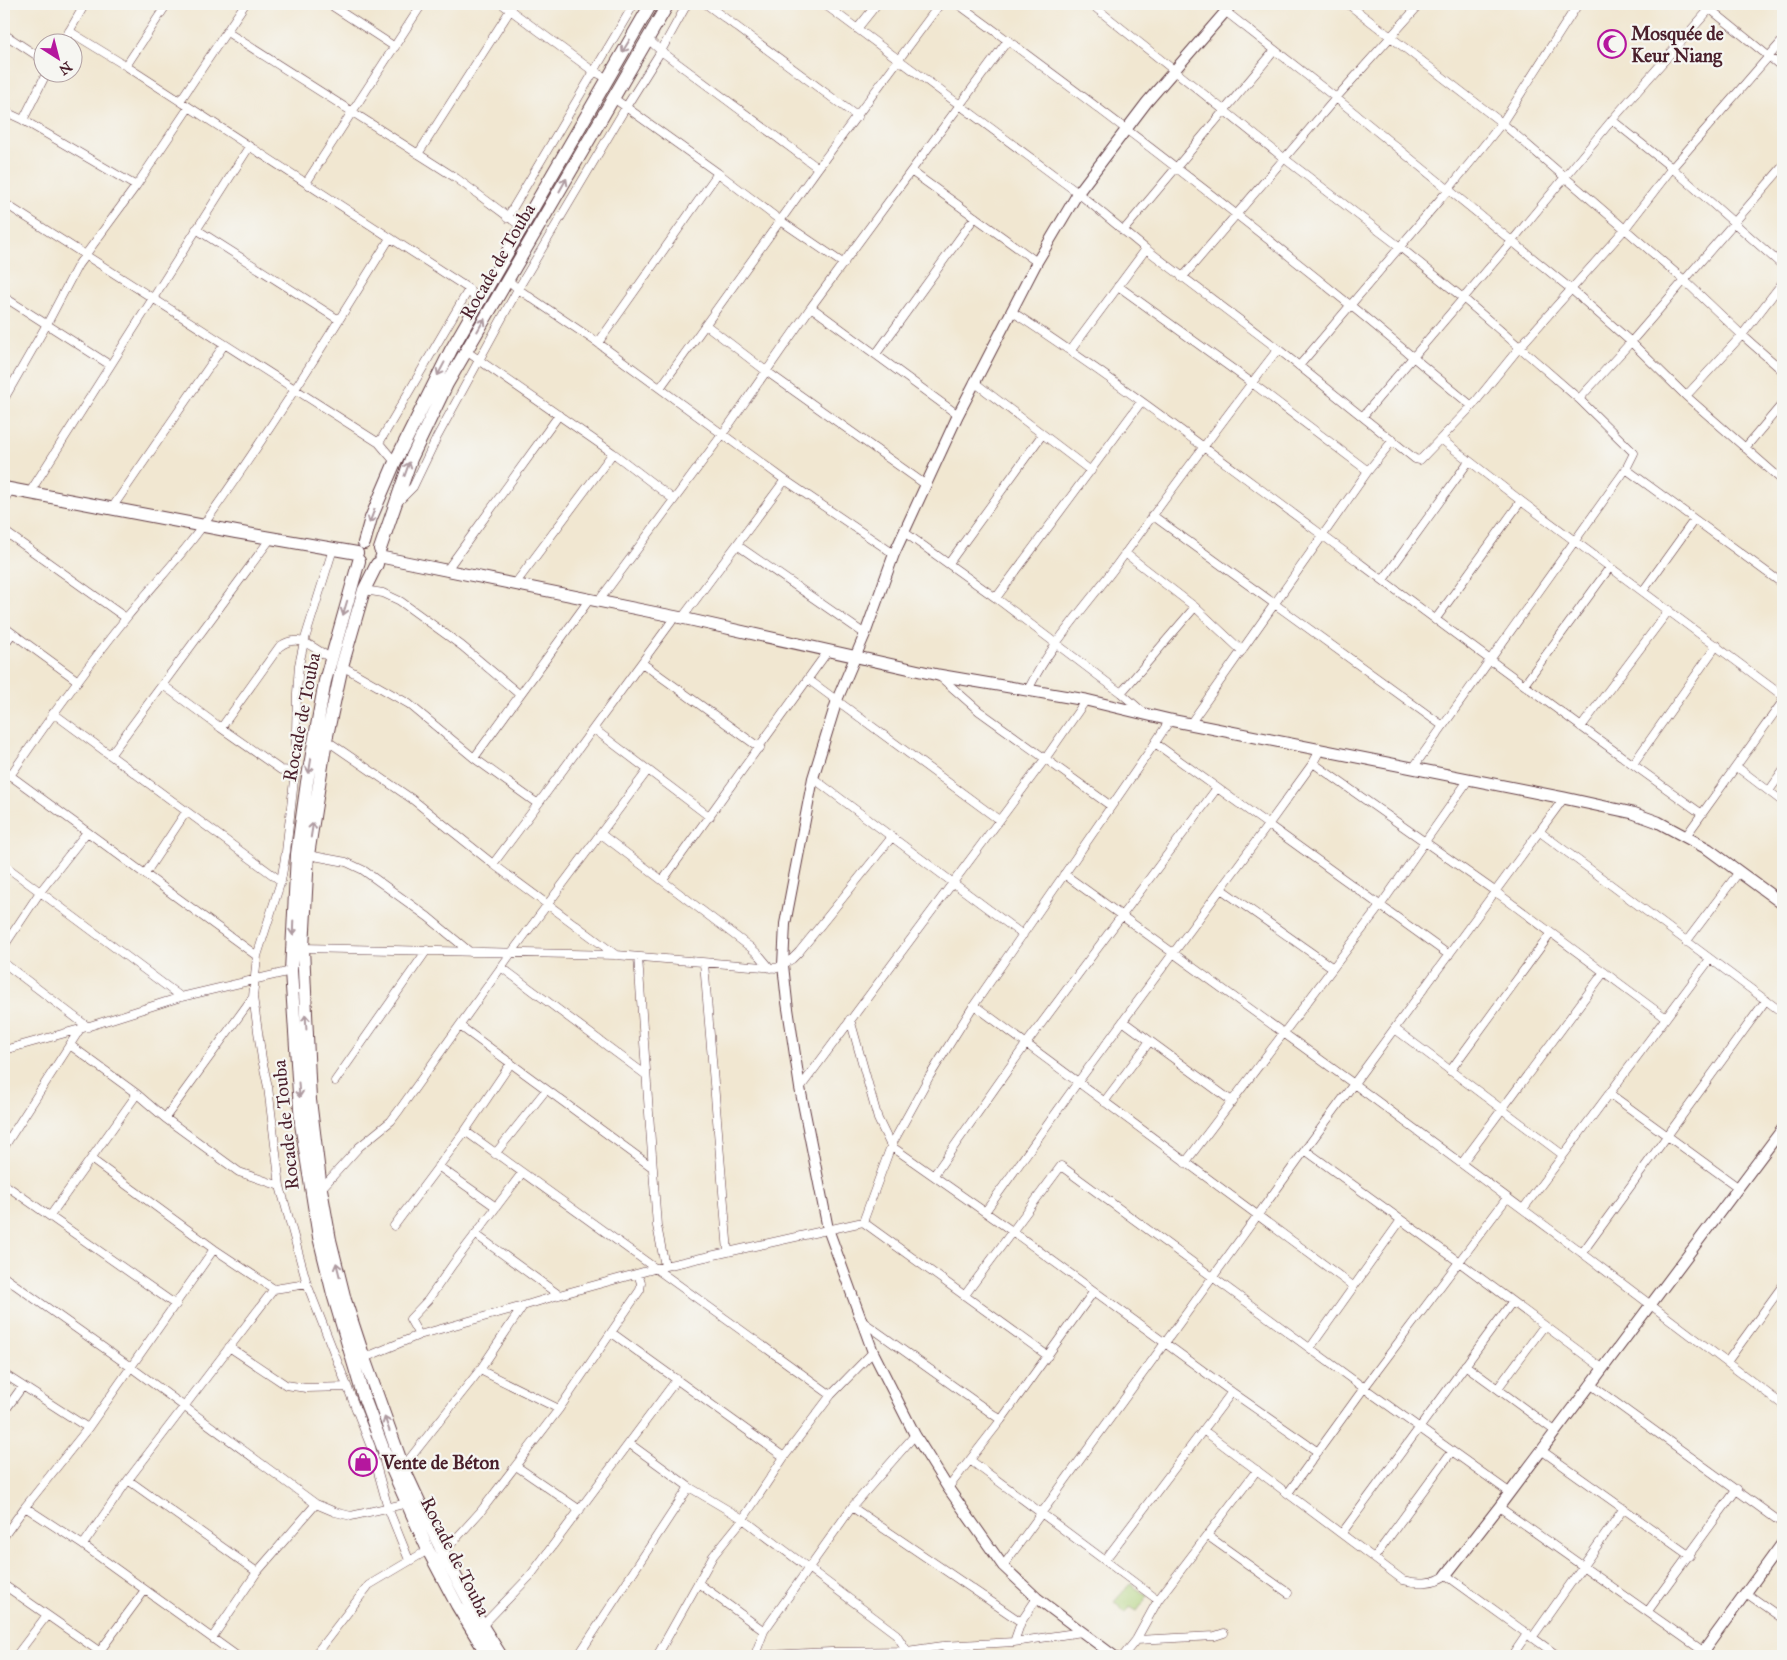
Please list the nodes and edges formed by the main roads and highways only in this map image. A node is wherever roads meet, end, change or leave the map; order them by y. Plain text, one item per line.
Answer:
1 (649, 4) edge
2 (668, 4) edge
3 (6, 492) edge
4 (360, 553) junction
5 (380, 557) junction
6 (297, 854) junction
7 (1783, 904) edge
8 (488, 1656) edge
9 (501, 1656) edge

1 -> 4 main road, Rocade de Touba
5 -> 2 main road, Rocade de Touba
3 - 4 main road
4 - 5 main road
4 - 5 main road
4 -> 6 main road, Rocade de Touba
6 -> 5 main road, Rocade de Touba
5 - 7 main road
6 -> 8 main road, Rocade de Touba
9 -> 6 main road, Rocade de Touba

